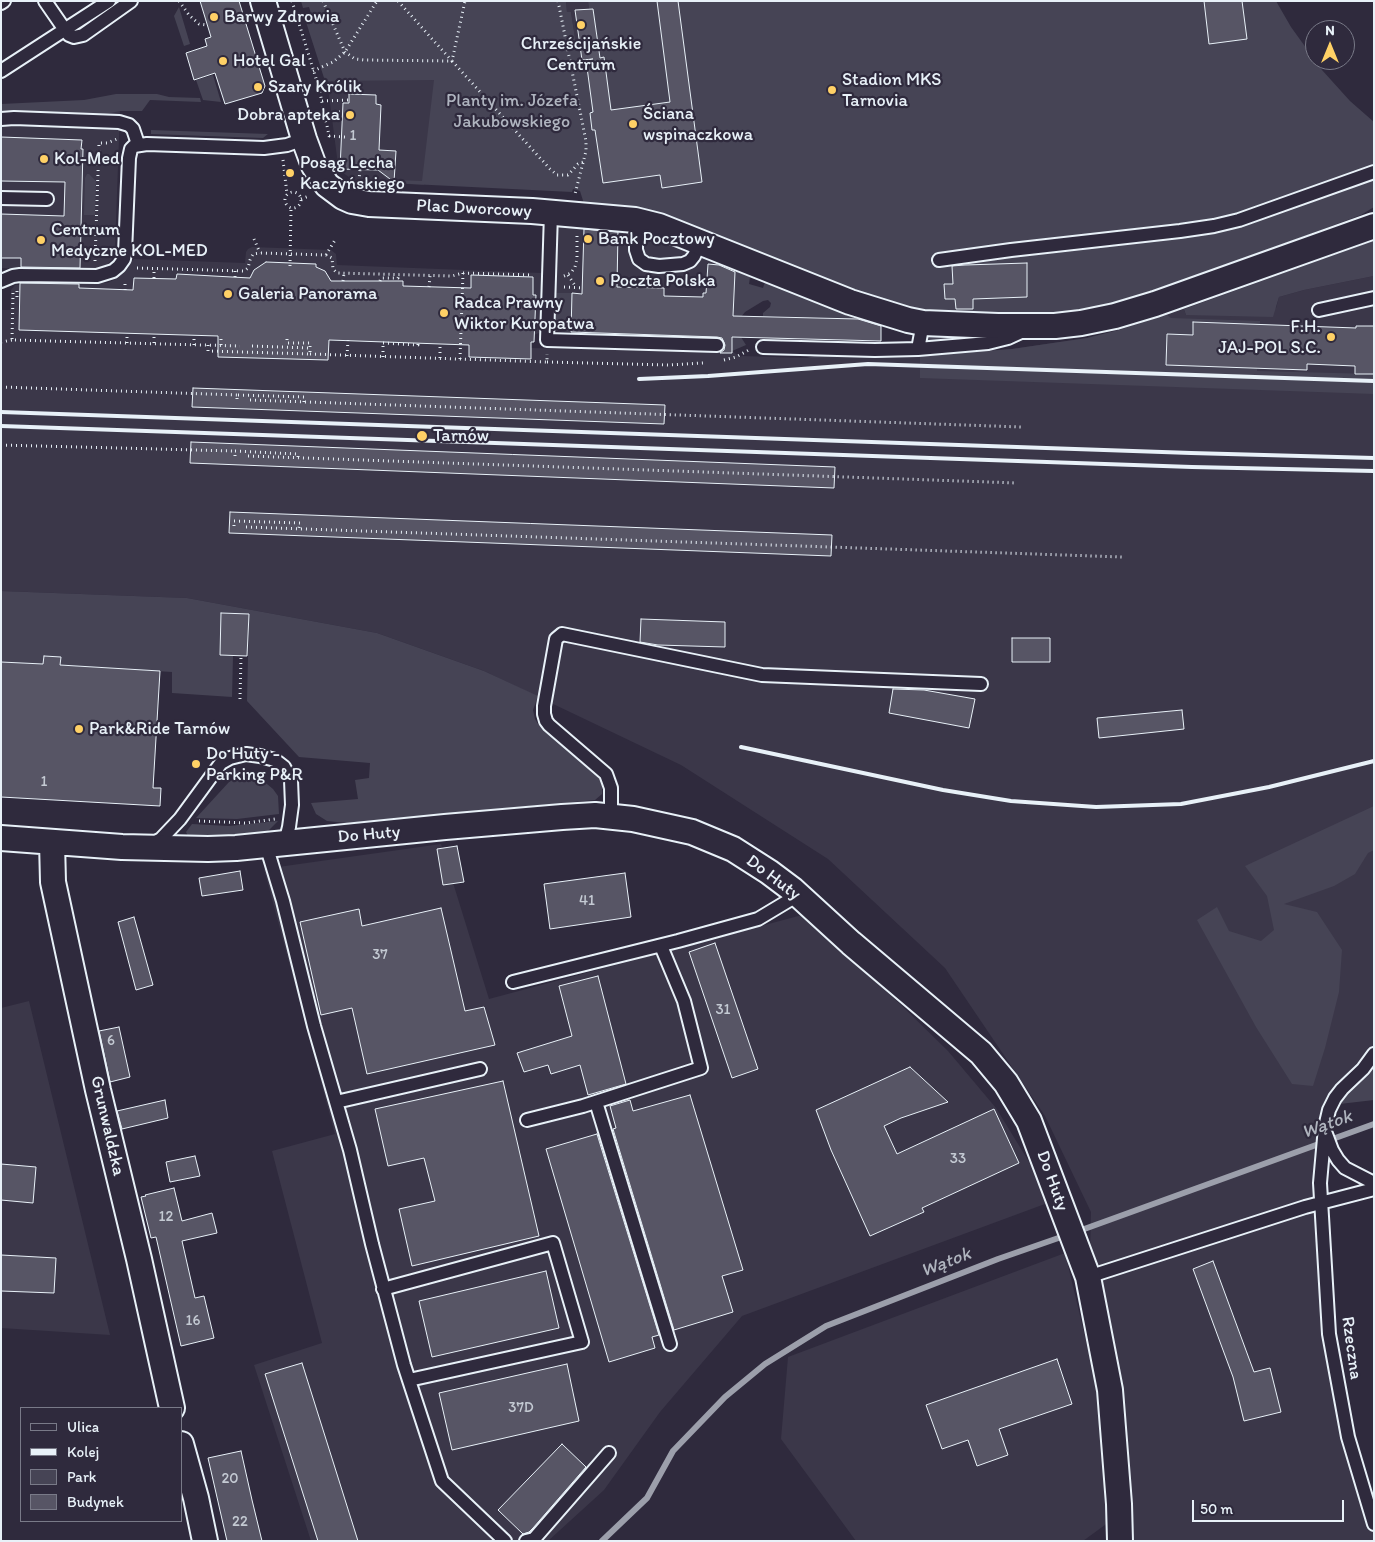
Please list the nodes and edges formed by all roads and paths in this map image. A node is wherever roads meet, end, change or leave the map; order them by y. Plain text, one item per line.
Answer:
1 (4, 1) edge
2 (45, 1) edge
3 (109, 1) edge
4 (131, 1) edge
5 (179, 1) edge
6 (263, 1) edge
7 (292, 1) edge
8 (324, 1) edge
9 (377, 1) edge
10 (398, 1) edge
11 (465, 1) edge
12 (558, 1) edge
13 (1, 3) edge
14 (207, 26) dead end
15 (64, 30) junction
16 (345, 52) junction
17 (452, 61) junction
18 (1, 71) edge
19 (313, 71) junction
20 (349, 100) dead end
21 (322, 101) junction
22 (324, 112) junction
23 (343, 112) dead end
24 (1, 119) edge
25 (329, 136) junction
26 (345, 136) dead end
27 (304, 139) junction
28 (330, 143) dead end
29 (138, 144) junction
30 (584, 162) junction
31 (360, 169) dead end
32 (1374, 172) edge
33 (359, 185) dead end
34 (576, 189) dead end
35 (1, 198) edge
36 (47, 199) dead end
37 (291, 208) junction
38 (580, 209) junction
39 (551, 213) junction
40 (639, 220) junction
41 (1374, 226) edge
42 (254, 239) dead end
43 (335, 240) dead end
44 (700, 243) junction
45 (260, 253) junction
46 (290, 254) junction
47 (326, 255) junction
48 (939, 260) dead end
49 (290, 266) dead end
50 (154, 268) junction
51 (235, 271) junction
52 (344, 273) junction
53 (463, 273) junction
54 (399, 275) junction
55 (568, 275) junction
56 (430, 276) junction
57 (549, 276) junction
58 (235, 277) dead end
59 (154, 278) dead end
60 (1, 281) edge
61 (344, 281) dead end
62 (380, 281) dead end
63 (17, 285) dead end
64 (119, 285) dead end
65 (429, 287) dead end
66 (577, 287) dead end
67 (1374, 298) edge
68 (1319, 310) dead end
69 (923, 323) junction
70 (1034, 326) junction
71 (127, 333) dead end
72 (154, 334) dead end
73 (194, 335) dead end
74 (221, 336) dead end
75 (287, 338) dead end
76 (12, 340) junction
77 (348, 340) dead end
78 (547, 340) junction
79 (1, 342) edge
80 (127, 343) junction
81 (418, 343) dead end
82 (154, 344) junction
83 (440, 344) dead end
84 (194, 345) junction
85 (208, 345) junction
86 (717, 345) dead end
87 (221, 346) junction
88 (240, 346) dead end
89 (252, 346) dead end
90 (762, 347) dead end
91 (310, 348) junction
92 (918, 349) junction
93 (310, 354) junction
94 (347, 356) junction
95 (383, 357) junction
96 (440, 358) junction
97 (460, 359) junction
98 (1, 387) edge
99 (237, 395) junction
100 (237, 399) dead end
101 (250, 400) dead end
102 (304, 402) junction
103 (1021, 427) dead end
104 (1, 445) edge
105 (248, 456) dead end
106 (298, 458) junction
107 (1017, 483) dead end
108 (234, 526) dead end
109 (246, 527) dead end
110 (299, 528) junction
111 (1122, 558) dead end
112 (241, 656) dead end
113 (981, 684) dead end
114 (240, 699) dead end
115 (291, 817) junction
116 (611, 817) junction
117 (180, 818) junction
118 (1, 838) edge
119 (52, 842) junction
120 (275, 844) junction
121 (147, 847) junction
122 (798, 895) junction
123 (662, 946) junction
124 (513, 982) dead end
125 (1374, 1054) edge
126 (480, 1070) dead end
127 (336, 1102) junction
128 (596, 1102) junction
129 (527, 1120) dead end
130 (1325, 1127) junction
131 (1374, 1182) edge
132 (1374, 1189) edge
133 (1321, 1202) junction
134 (1088, 1277) junction
135 (383, 1288) junction
136 (670, 1344) dead end
137 (408, 1380) junction
138 (172, 1407) edge
139 (182, 1448) edge
140 (609, 1454) dead end
141 (1374, 1524) edge
142 (205, 1541) edge
143 (505, 1541) edge
144 (526, 1541) edge
145 (1120, 1541) edge

1 - 13 lane
2 - 15 lane
3 - 15 lane
4 - 15 lane
5 - 14 path
6 - 27 street, Plac Dworcowy
7 - 19 path
8 - 16 path
9 - 16 path
10 - 17 path
11 - 17 path
12 - 30 path
15 - 18 lane
16 - 17 path
16 - 19 path
17 - 30 path
19 - 21 path
20 - 21 path
21 - 22 path
22 - 23 path
22 - 25 path
24 - 29 lane
25 - 26 path
25 - 28 path
27 - 29 lane
27 - 39 street, Plac Dworcowy
29 - 60 lane
30 - 34 path
31 - 33 path
32 - 48 lane
35 - 36 lane
37 - 37 path
37 - 46 path
38 - 39 street, Plac Dworcowy
38 - 40 street, Plac Dworcowy
38 - 55 path
39 - 57 lane
40 - 44 street, Plac Dworcowy
40 - 44 lane
41 - 70 street, Plac Dworcowy
42 - 45 path
43 - 47 path
44 - 69 street, Plac Dworcowy
45 - 46 path
45 - 51 path
46 - 47 path
46 - 49 path
47 - 52 path
50 - 51 path
50 - 59 path
50 - 64 path
51 - 58 path
52 - 54 path
52 - 61 path
53 - 56 path
53 - 57 path
53 - 97 path
54 - 56 path
54 - 62 path
55 - 57 path
55 - 66 path
56 - 65 path
57 - 78 lane
63 - 76 path
67 - 68 lane
69 - 70 street, Plac Dworcowy
69 - 92 lane
70 - 92 lane
71 - 80 path
72 - 82 path
73 - 84 path
74 - 87 path
75 - 91 path
76 - 79 path
76 - 80 path
77 - 94 path
78 - 86 lane
78 - 97 path
80 - 82 path
81 - 95 path
82 - 84 path
83 - 96 path
84 - 85 path
85 - 87 path
85 - 93 path
87 - 88 path
89 - 91 path
90 - 92 lane
91 - 93 path
93 - 94 path
94 - 95 path
95 - 96 path
96 - 97 path
98 - 99 path
99 - 100 path
99 - 102 path
101 - 102 path
102 - 103 path
104 - 106 path
105 - 106 path
106 - 107 path
108 - 110 path
109 - 110 path
110 - 111 path
112 - 114 path
113 - 116 lane
115 - 117 path
115 - 117 lane
115 - 120 lane
116 - 120 street, Do Huty
116 - 122 street, Do Huty
117 - 121 lane
118 - 119 street, Do Huty
119 - 121 street, Do Huty
119 - 138 street, Grunwaldzka
120 - 121 street, Do Huty
120 - 127 lane
122 - 123 lane
122 - 134 street, Do Huty
123 - 124 lane
123 - 128 lane
125 - 130 lane, Rzeczna
126 - 127 lane
127 - 135 lane
128 - 129 lane
128 - 136 lane
130 - 131 lane
130 - 133 lane, Rzeczna
132 - 133 lane
133 - 134 lane
133 - 141 lane, Rzeczna
134 - 145 street, Do Huty
135 - 137 lane
135 - 137 lane
137 - 143 lane
139 - 142 street
140 - 144 lane

